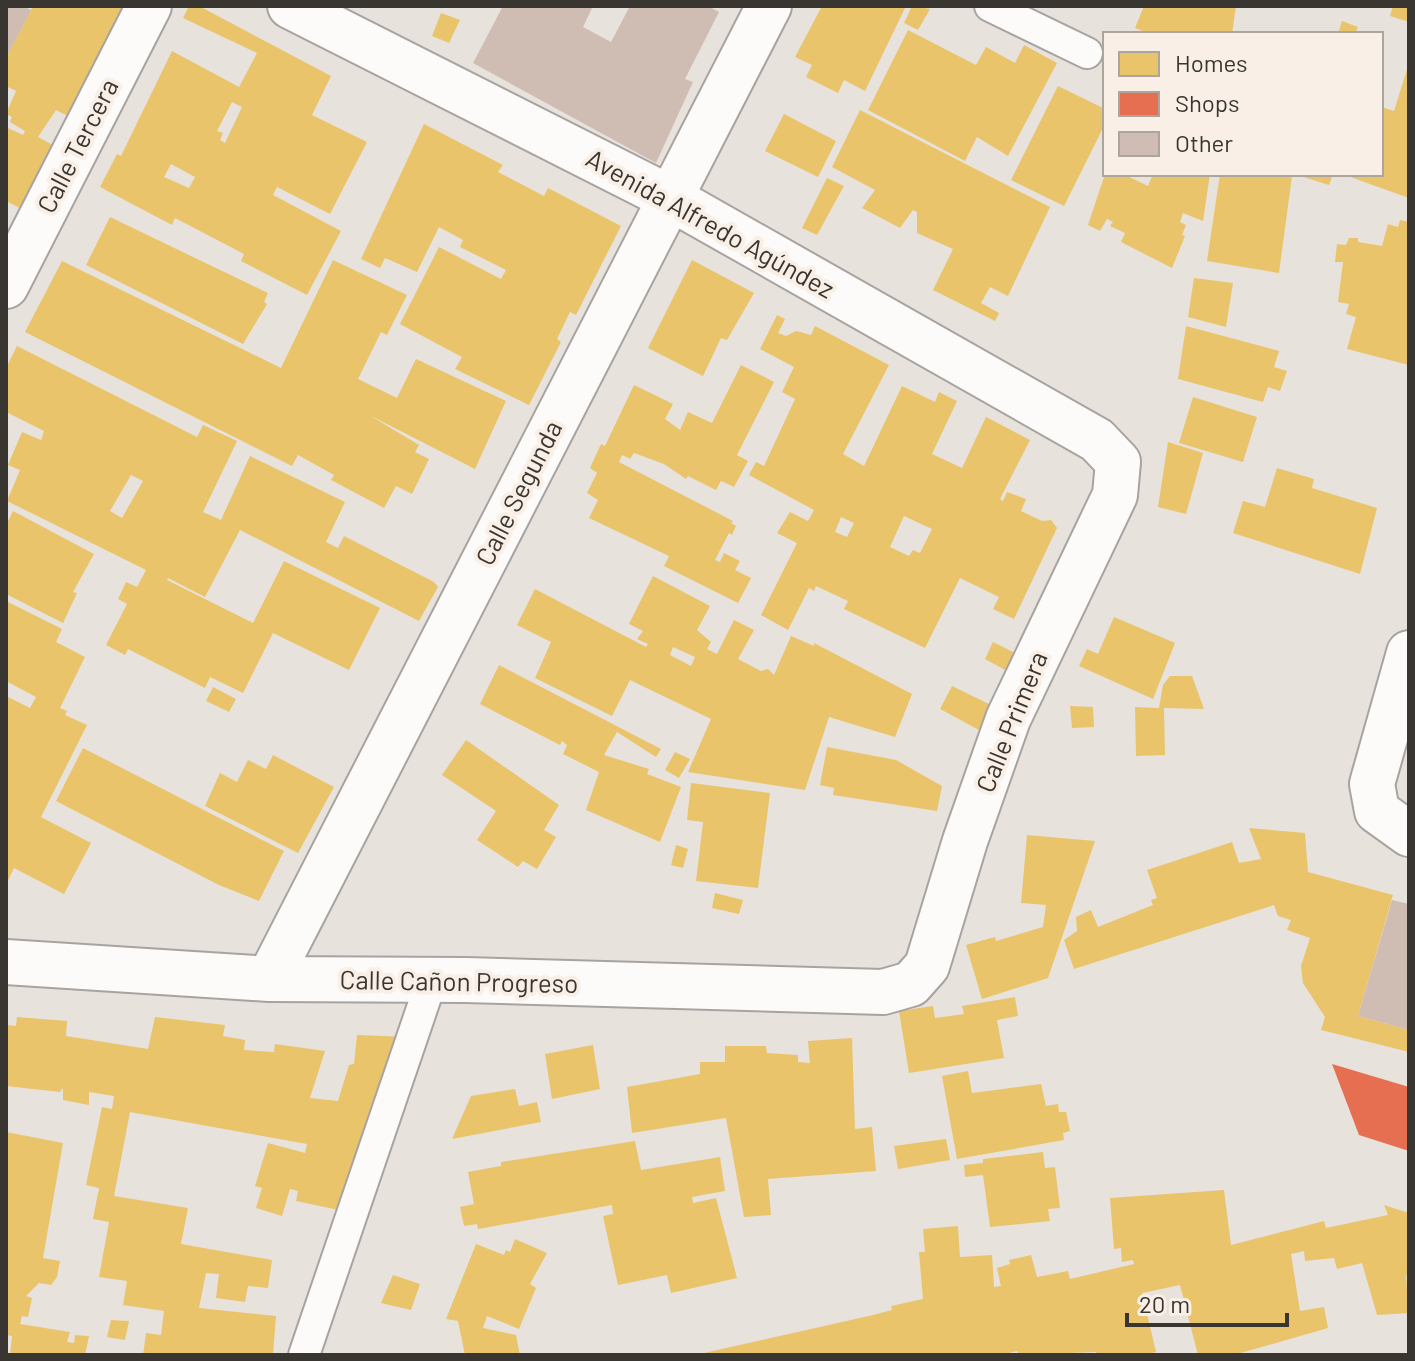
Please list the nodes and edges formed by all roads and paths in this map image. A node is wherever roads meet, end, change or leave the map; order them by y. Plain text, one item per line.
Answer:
1 (149, 6) edge
2 (290, 6) edge
3 (769, 6) edge
4 (990, 6) edge
5 (1087, 53) dead end
6 (670, 198) junction
7 (6, 286) edge
8 (1118, 462) joint
9 (1409, 653) edge
10 (1393, 822) edge
11 (6, 962) edge
12 (269, 979) junction
13 (431, 982) junction
14 (911, 984) joint
15 (304, 1355) edge

1 - 7 street, Calle Tercera
2 - 6 street, Avenida Alfredo Agúndez
3 - 6 street, Calle Segunda
4 - 5 lane
6 - 8 street, Avenida Alfredo Agúndez
6 - 12 street, Calle Segunda
8 - 14 street, Calle Primera
9 - 10 street
11 - 12 street, Calle Cañon Progreso
12 - 13 street, Calle Cañon Progreso
13 - 14 street, Calle Cañon Progreso
13 - 15 lane

